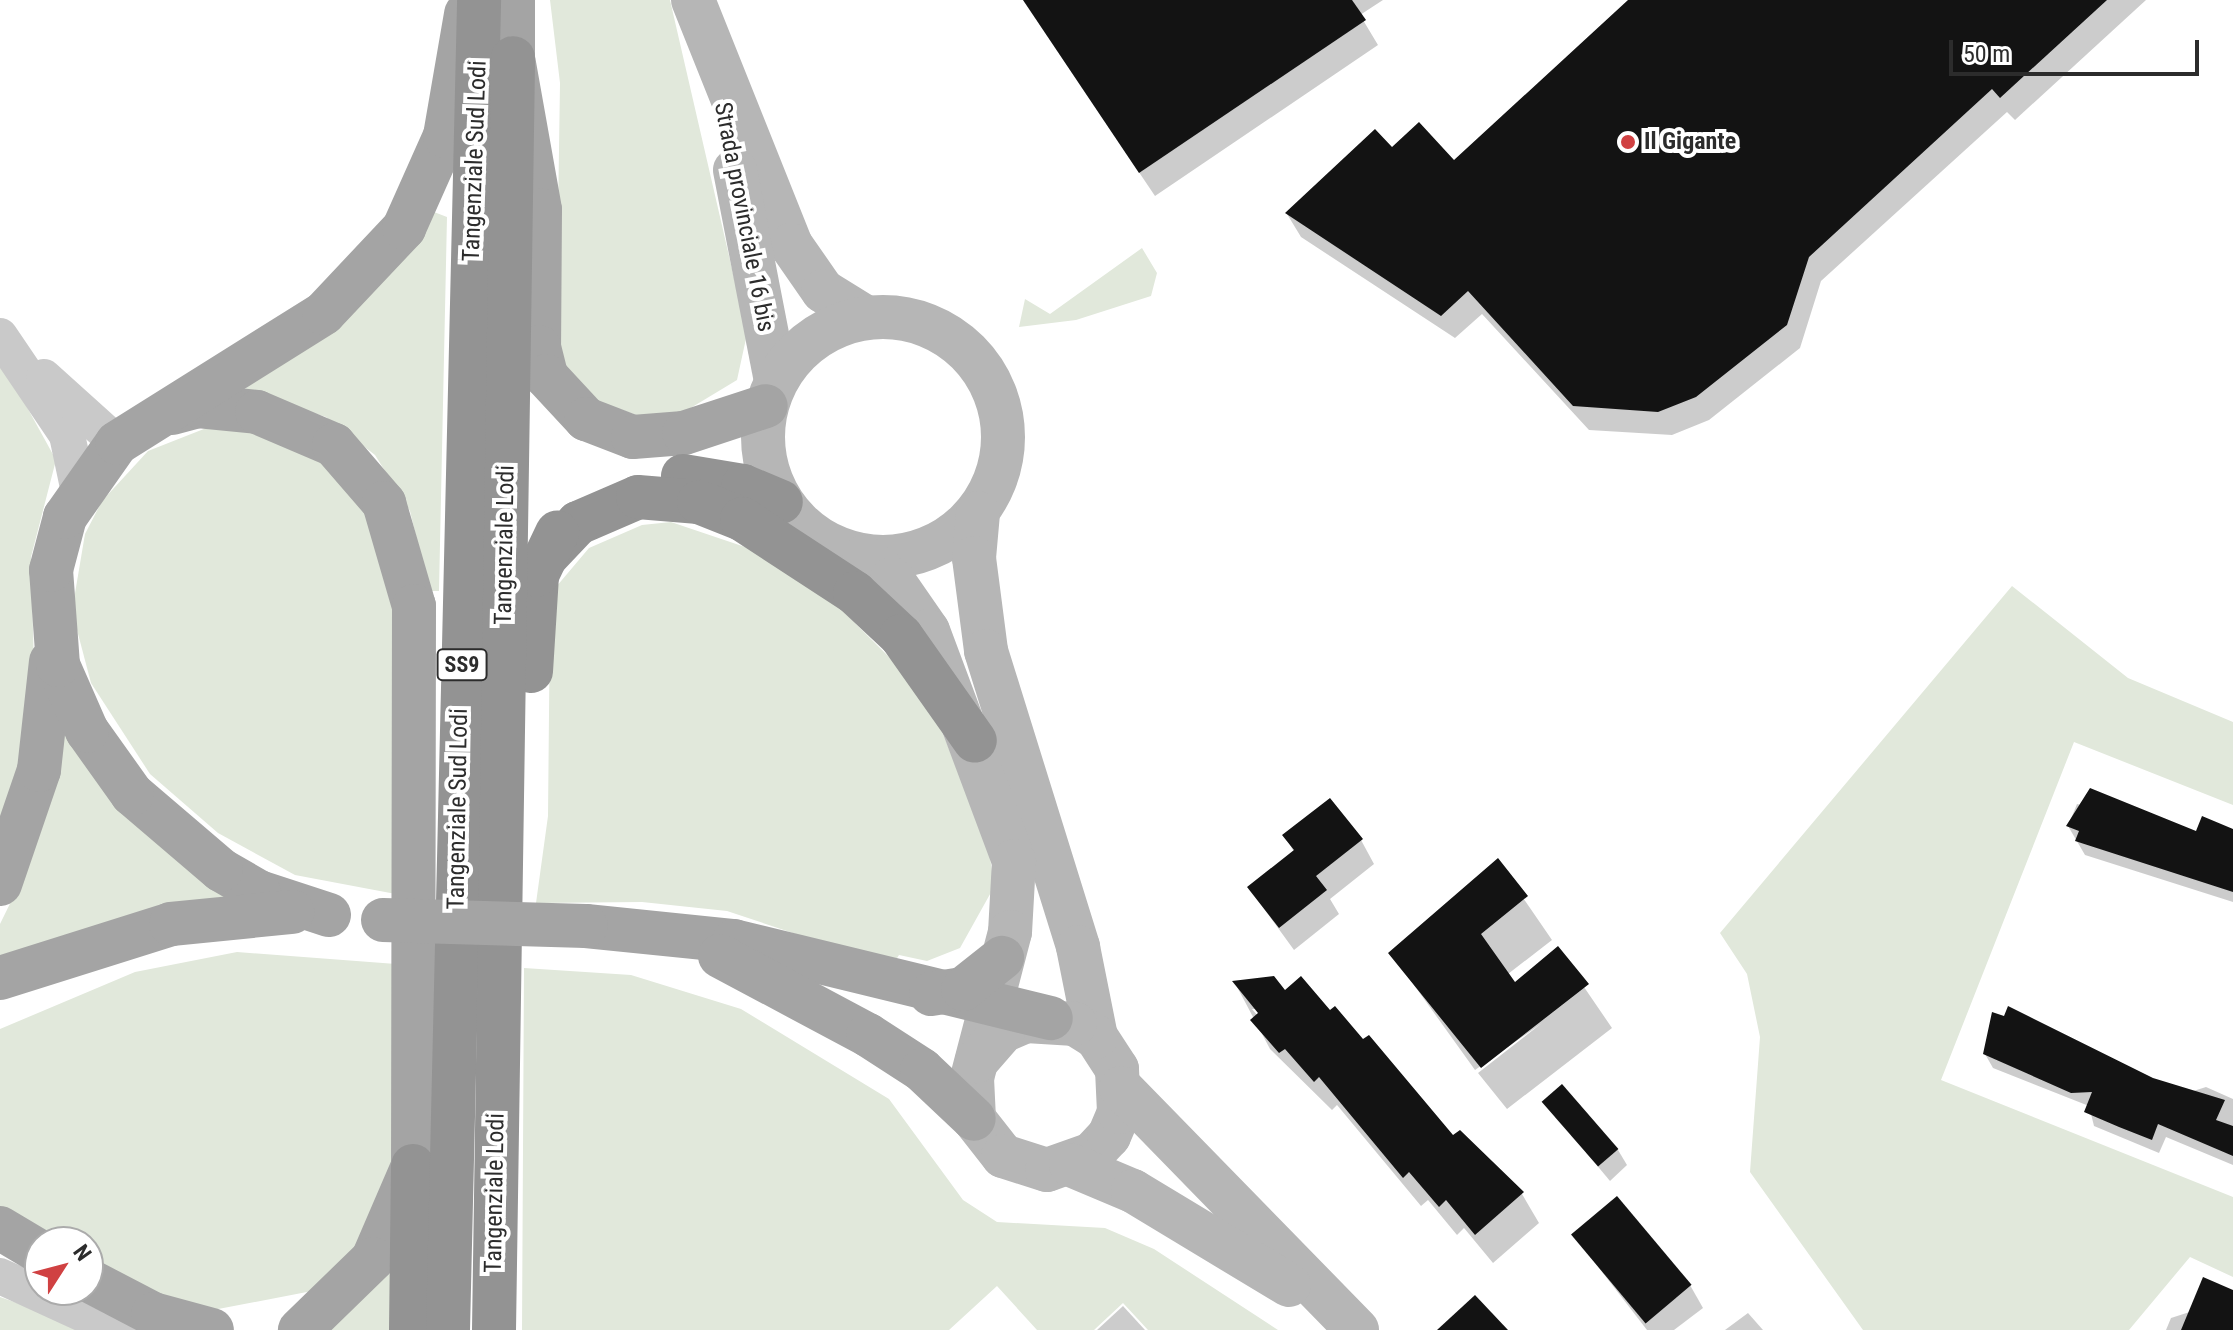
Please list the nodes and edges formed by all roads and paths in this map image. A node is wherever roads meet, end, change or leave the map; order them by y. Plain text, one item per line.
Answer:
1 (469, 0) edge
2 (479, 0) edge
3 (513, 0) edge
4 (693, 0) edge
5 (713, 53) junction
6 (513, 58) junction
7 (865, 317) junction
8 (12, 349) edge
9 (771, 394) junction
10 (128, 434) junction
11 (79, 492) junction
12 (781, 502) junction
13 (978, 513) junction
14 (864, 557) junction
15 (543, 560) junction
16 (50, 632) junction
17 (975, 741) junction
18 (501, 760) junction
19 (0, 884) edge
20 (329, 915) junction
21 (634, 929) junction
22 (1002, 958) junction
23 (0, 978) edge
24 (931, 994) junction
25 (987, 1008) junction
26 (1051, 1018) junction
27 (1096, 1037) junction
28 (977, 1061) junction
29 (1121, 1088) junction
30 (974, 1119) junction
31 (1071, 1165) junction
32 (413, 1166) junction
33 (0, 1228) edge
34 (24, 1242) edge
35 (0, 1276) edge
36 (104, 1288) edge
37 (309, 1322) edge
38 (1353, 1326) edge
39 (118, 1330) edge
40 (212, 1330) edge
41 (268, 1330) edge
42 (411, 1330) edge
43 (448, 1330) edge
44 (494, 1330) edge

1 - 10 main road
2 - 43 highway, Tangenziale Sud Lodi / SS9
3 - 6 main road, Tangenziale Lodi / SS9
4 - 5 main road, Strada provinciale 16 bis
5 - 7 main road, Strada provinciale 16 bis
5 - 9 main road, Strada provinciale 16 bis
6 - 9 main road
6 - 18 highway, Tangenziale Lodi / SS9
7 - 9 main road
7 - 13 main road
8 - 10 street
8 - 11 street
9 - 12 main road
10 - 11 main road
10 - 32 main road
11 - 16 main road
12 - 14 main road
12 - 15 highway
13 - 14 main road
13 - 27 main road
14 - 17 main road
15 - 17 highway
15 - 18 highway
16 - 19 main road
16 - 20 main road
17 - 22 main road
18 - 44 highway, Tangenziale Lodi / SS9
20 - 21 main road, bridge
20 - 23 main road
21 - 24 main road
21 - 30 main road
22 - 24 main road
22 - 25 main road
24 - 25 main road
25 - 26 main road
25 - 28 main road
26 - 27 main road
26 - 28 main road
27 - 29 main road
28 - 30 main road
29 - 31 main road
29 - 38 main road
30 - 31 main road
31 - 38 main road
32 - 37 main road
32 - 42 highway
33 - 34 main road
35 - 39 street
36 - 40 main road
37 - 41 main road

